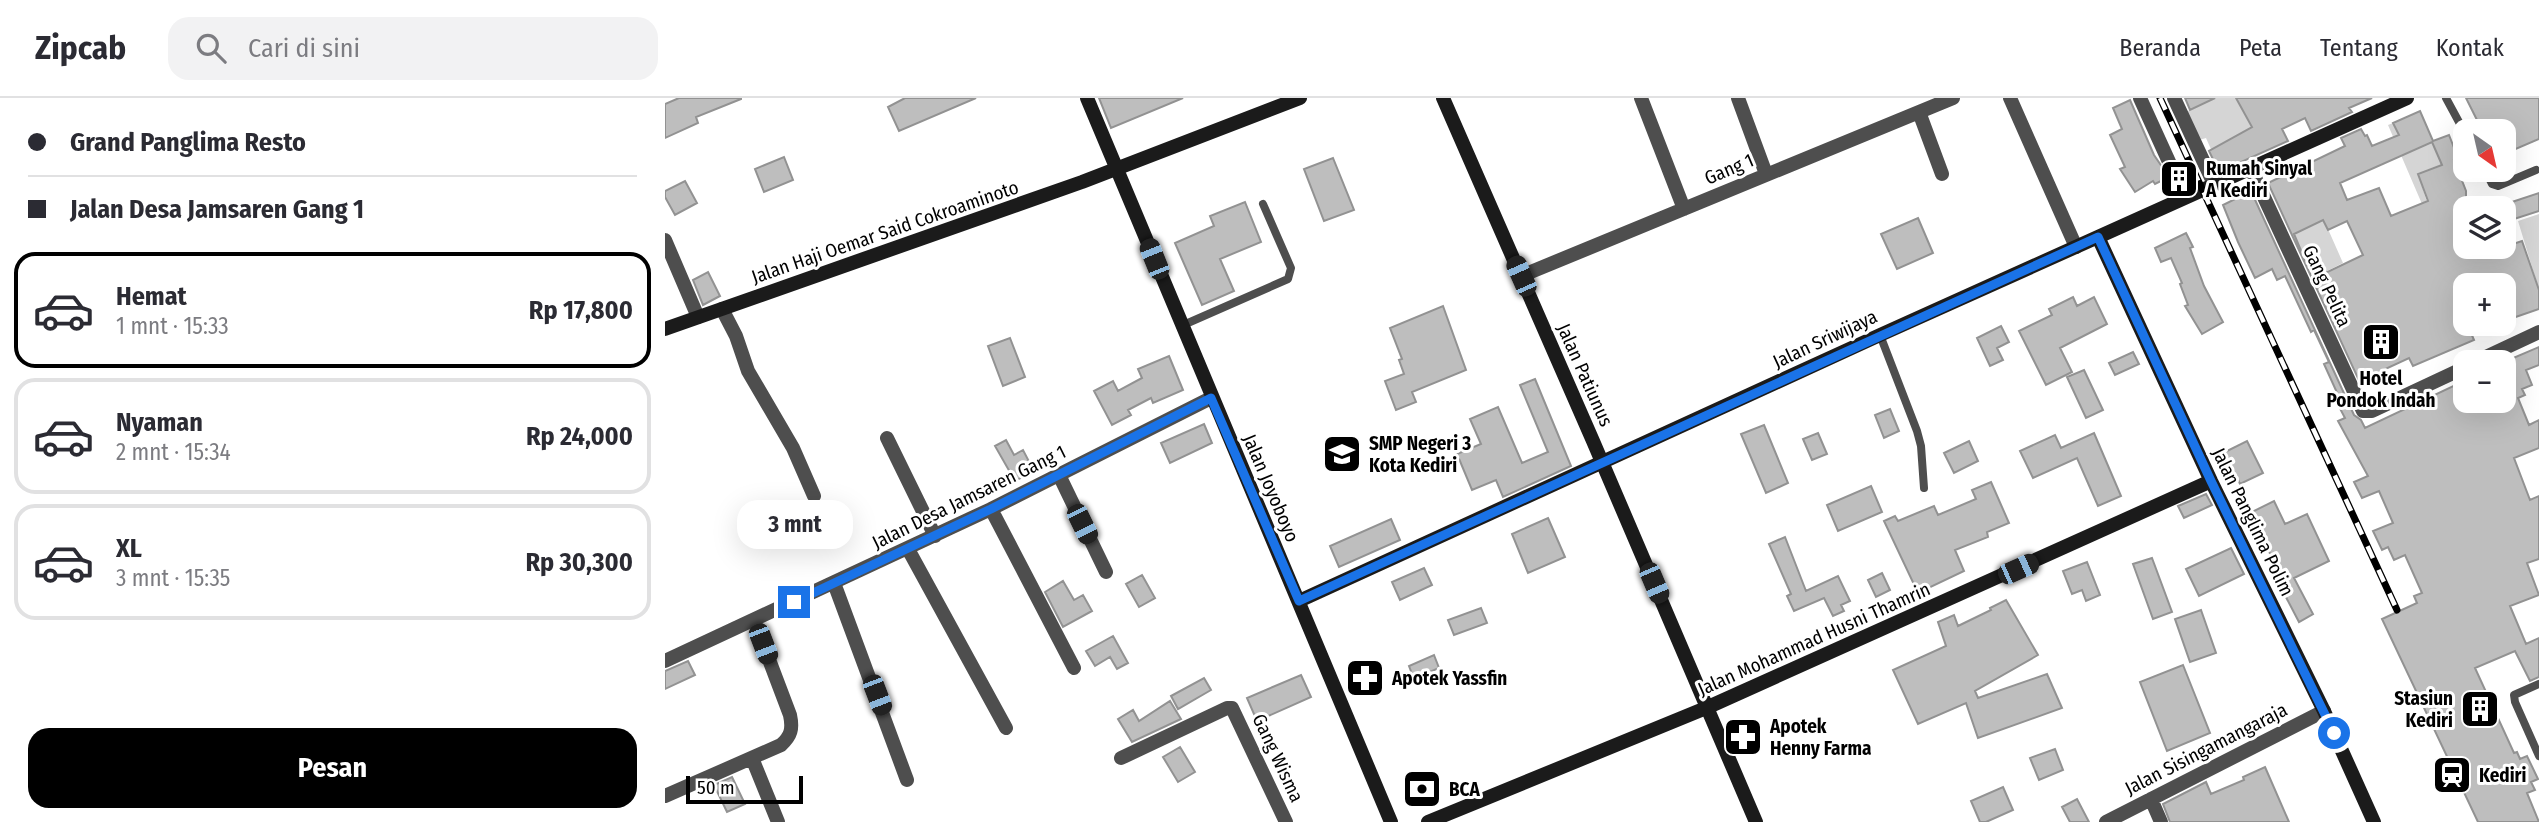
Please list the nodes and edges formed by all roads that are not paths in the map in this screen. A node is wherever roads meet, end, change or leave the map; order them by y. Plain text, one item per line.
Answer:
1 (1087, 98) edge
2 (1300, 98) edge
3 (1443, 98) edge
4 (1641, 98) edge
5 (1738, 98) edge
6 (1953, 98) edge
7 (2010, 98) edge
8 (2140, 98) edge
9 (2174, 98) edge
10 (2407, 98) edge
11 (2446, 98) edge
12 (1273, 103) edge
13 (1919, 112) junction
14 (2457, 119) edge
15 (2170, 164) dead end
16 (1117, 169) junction
17 (2251, 169) junction
18 (2536, 170) dead end
19 (1766, 174) junction
20 (1942, 174) dead end
21 (2517, 178) edge
22 (2492, 182) edge
23 (2508, 182) edge
24 (2214, 184) junction
25 (1263, 204) dead end
26 (1684, 209) junction
27 (2098, 237) junction
28 (665, 240) edge
29 (2076, 247) junction
30 (1521, 276) junction
31 (722, 309) junction
32 (698, 317) junction
33 (1181, 326) junction
34 (665, 329) edge
35 (2539, 332) edge
36 (1880, 335) junction
37 (2501, 350) edge
38 (2453, 372) edge
39 (1211, 398) junction
40 (887, 438) dead end
41 (1602, 463) junction
42 (1059, 475) junction
43 (2211, 481) junction
44 (1924, 488) dead end
45 (814, 496) dead end
46 (991, 509) junction
47 (935, 536) junction
48 (908, 549) junction
49 (1106, 572) dead end
50 (834, 583) junction
51 (1299, 601) junction
52 (754, 620) junction
53 (665, 662) edge
54 (1074, 668) dead end
55 (2539, 684) edge
56 (1706, 708) junction
57 (2324, 711) junction
58 (1006, 728) dead end
59 (2539, 756) edge
60 (752, 758) junction
61 (1121, 758) dead end
62 (907, 780) dead end
63 (665, 796) edge
64 (2151, 799) junction
65 (778, 822) edge
66 (1286, 822) edge
67 (1391, 822) edge
68 (1428, 822) edge
69 (1756, 822) edge
70 (2106, 822) edge
71 (2161, 822) edge
72 (2375, 822) edge

1 - 16 street, Jalan Joyoboyo
2 - 12 street, Jalan Haji Oemar Said Cokroaminoto
3 - 30 street, Jalan Patiunus
4 - 26 street
5 - 19 street
6 - 13 street, Gang 1
7 - 29 street
8 - 15 street
9 - 24 street
10 - 17 street, Jalan Sriwijaya
11 - 14 lane
12 - 16 street, Jalan Haji Oemar Said Cokroaminoto
13 - 19 street, Gang 1
13 - 20 street
16 - 31 street, Jalan Haji Oemar Said Cokroaminoto
16 - 33 street, Jalan Joyoboyo
17 - 24 street, Jalan Sriwijaya
17 - 38 street, Gang Pelita
18 - 21 lane
19 - 26 street, Gang 1
22 - 23 lane
24 - 27 street, Jalan Sriwijaya
25 - 33 lane
26 - 30 street, Gang 1
27 - 29 street, Jalan Sriwijaya
27 - 43 street, Jalan Panglima Polim
28 - 32 street
29 - 36 street, Jalan Sriwijaya
30 - 41 street, Jalan Patiunus
31 - 32 street, Jalan Haji Oemar Said Cokroaminoto
31 - 45 street
32 - 34 street, Jalan Haji Oemar Said Cokroaminoto
33 - 39 street, Jalan Joyoboyo
35 - 37 street
36 - 41 street, Jalan Sriwijaya
36 - 44 lane
39 - 42 street, Jalan Desa Jamsaren Gang 1
39 - 51 street, Jalan Joyoboyo
40 - 47 street
41 - 51 street, Jalan Sriwijaya
41 - 56 street, Jalan Patiunus
42 - 46 street, Jalan Desa Jamsaren Gang 1
42 - 49 street
43 - 56 street, Jalan Mohammad Husni Thamrin
43 - 57 street, Jalan Panglima Polim
46 - 47 street, Jalan Desa Jamsaren Gang 1
46 - 54 street
47 - 48 street, Jalan Desa Jamsaren Gang 1
48 - 50 street, Jalan Desa Jamsaren Gang 1
48 - 58 street
50 - 52 street, Jalan Desa Jamsaren Gang 1
50 - 62 street
51 - 67 street, Jalan Joyoboyo
52 - 53 street, Jalan Desa Jamsaren Gang 1
52 - 60 street
55 - 59 lane
56 - 68 street, Jalan Mohammad Husni Thamrin
56 - 69 street, Jalan Patiunus
57 - 64 street, Jalan Sisingamangaraja
57 - 72 street, Jalan Panglima Polim
60 - 63 street
60 - 65 street
61 - 66 street, Gang Wisma
64 - 70 street, Jalan Sisingamangaraja
64 - 71 street

